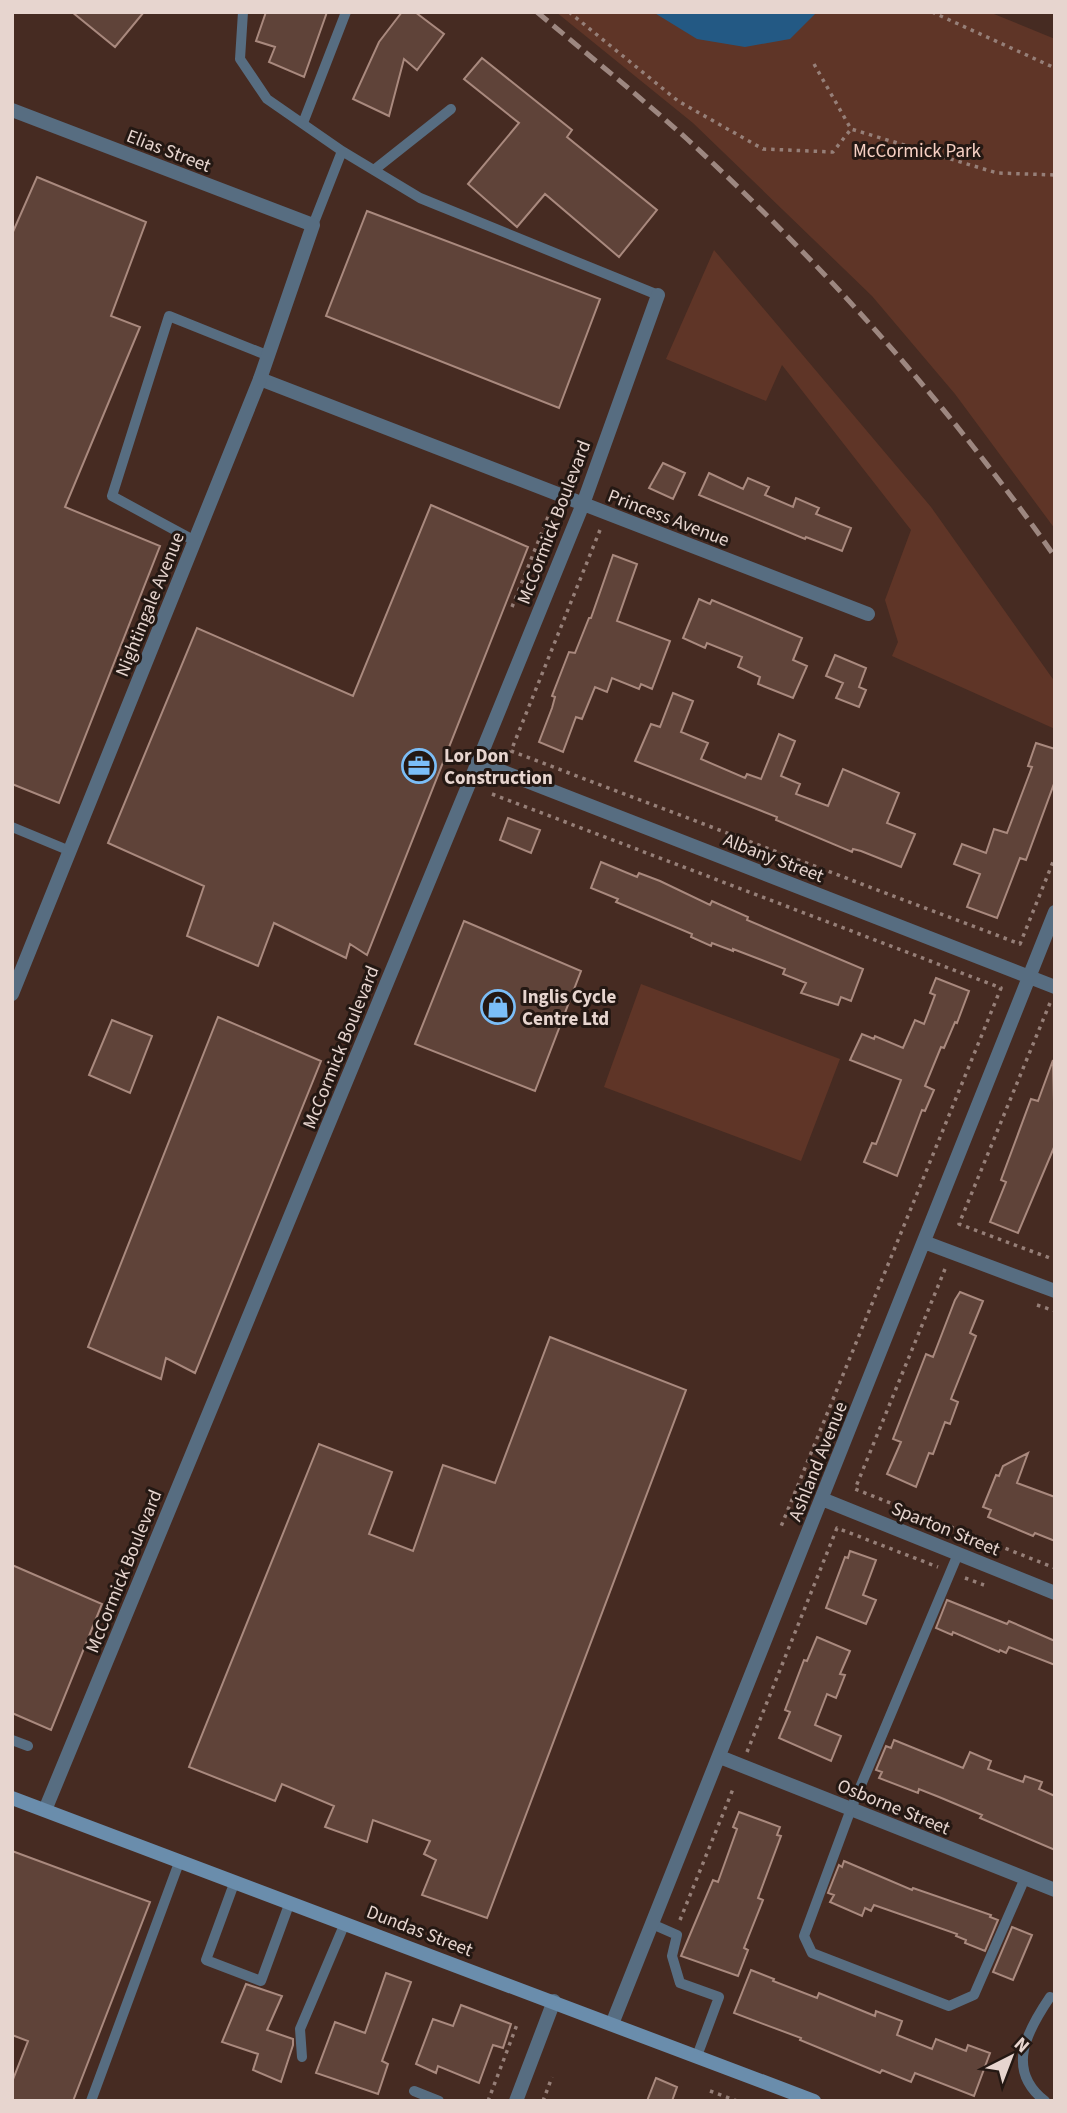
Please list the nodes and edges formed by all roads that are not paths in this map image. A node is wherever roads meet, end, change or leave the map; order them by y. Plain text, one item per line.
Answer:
1 (243, 12) edge
2 (346, 12) edge
3 (451, 109) dead end
4 (12, 110) edge
5 (303, 124) junction
6 (342, 151) junction
7 (374, 170) junction
8 (313, 225) junction
9 (659, 295) joint
10 (269, 356) junction
11 (260, 379) junction
12 (583, 504) junction
13 (195, 541) junction
14 (868, 614) dead end
15 (478, 762) junction
16 (12, 827) edge
17 (70, 850) junction
18 (1055, 912) edge
19 (1029, 977) junction
20 (1055, 987) edge
21 (12, 994) edge
22 (924, 1242) junction
23 (1055, 1291) edge
24 (822, 1499) junction
25 (958, 1554) junction
26 (1055, 1593) edge
27 (12, 1740) edge
28 (28, 1746) dead end
29 (720, 1757) junction
30 (12, 1798) edge
31 (45, 1810) junction
32 (851, 1810) junction
33 (180, 1860) junction
34 (1025, 1878) junction
35 (235, 1881) junction
36 (1055, 1890) edge
37 (290, 1902) junction
38 (345, 1923) junction
39 (652, 1924) junction
40 (1050, 1997) dead end
41 (554, 2001) junction
42 (612, 2024) junction
43 (697, 2056) junction
44 (302, 2057) dead end
45 (415, 2091) dead end
46 (91, 2101) edge
47 (439, 2101) edge
48 (516, 2101) edge
49 (814, 2101) edge
50 (1045, 2101) edge

1 - 5 lane
2 - 5 lane
3 - 7 lane
4 - 8 street, Elias Street
5 - 6 lane
6 - 7 lane
6 - 8 lane
7 - 9 lane
8 - 10 street, Nightingale Avenue
9 - 12 street, McCormick Boulevard
10 - 11 street, Nightingale Avenue
10 - 13 lane
11 - 12 street, Princess Avenue
11 - 13 street, Nightingale Avenue
12 - 14 street, Princess Avenue
12 - 15 street, McCormick Boulevard
13 - 17 street, Nightingale Avenue
15 - 19 street, Albany Street
15 - 31 street, McCormick Boulevard
16 - 17 lane
17 - 21 street, Nightingale Avenue
18 - 19 street, Ashland Avenue
19 - 20 street, Albany Street
19 - 22 street, Ashland Avenue
22 - 23 street
22 - 24 street, Ashland Avenue
24 - 25 street, Sparton Street
24 - 29 street, Ashland Avenue
25 - 26 street, Sparton Street
25 - 32 lane
27 - 28 lane
29 - 32 street, Osborne Street
29 - 39 street, Ashland Avenue
30 - 31 main road, Dundas Street
31 - 33 main road, Dundas Street
32 - 34 street, Osborne Street
32 - 34 lane
33 - 35 main road, Dundas Street
33 - 46 lane
34 - 36 street, Osborne Street
35 - 37 main road, Dundas Street
35 - 37 lane
37 - 38 main road, Dundas Street
38 - 41 main road, Dundas Street
38 - 44 lane
39 - 42 street, Ashland Avenue
39 - 43 lane
40 - 50 lane
41 - 42 main road, Dundas Street
41 - 48 street
42 - 43 main road, Dundas Street
43 - 49 main road, Dundas Street
45 - 47 lane

